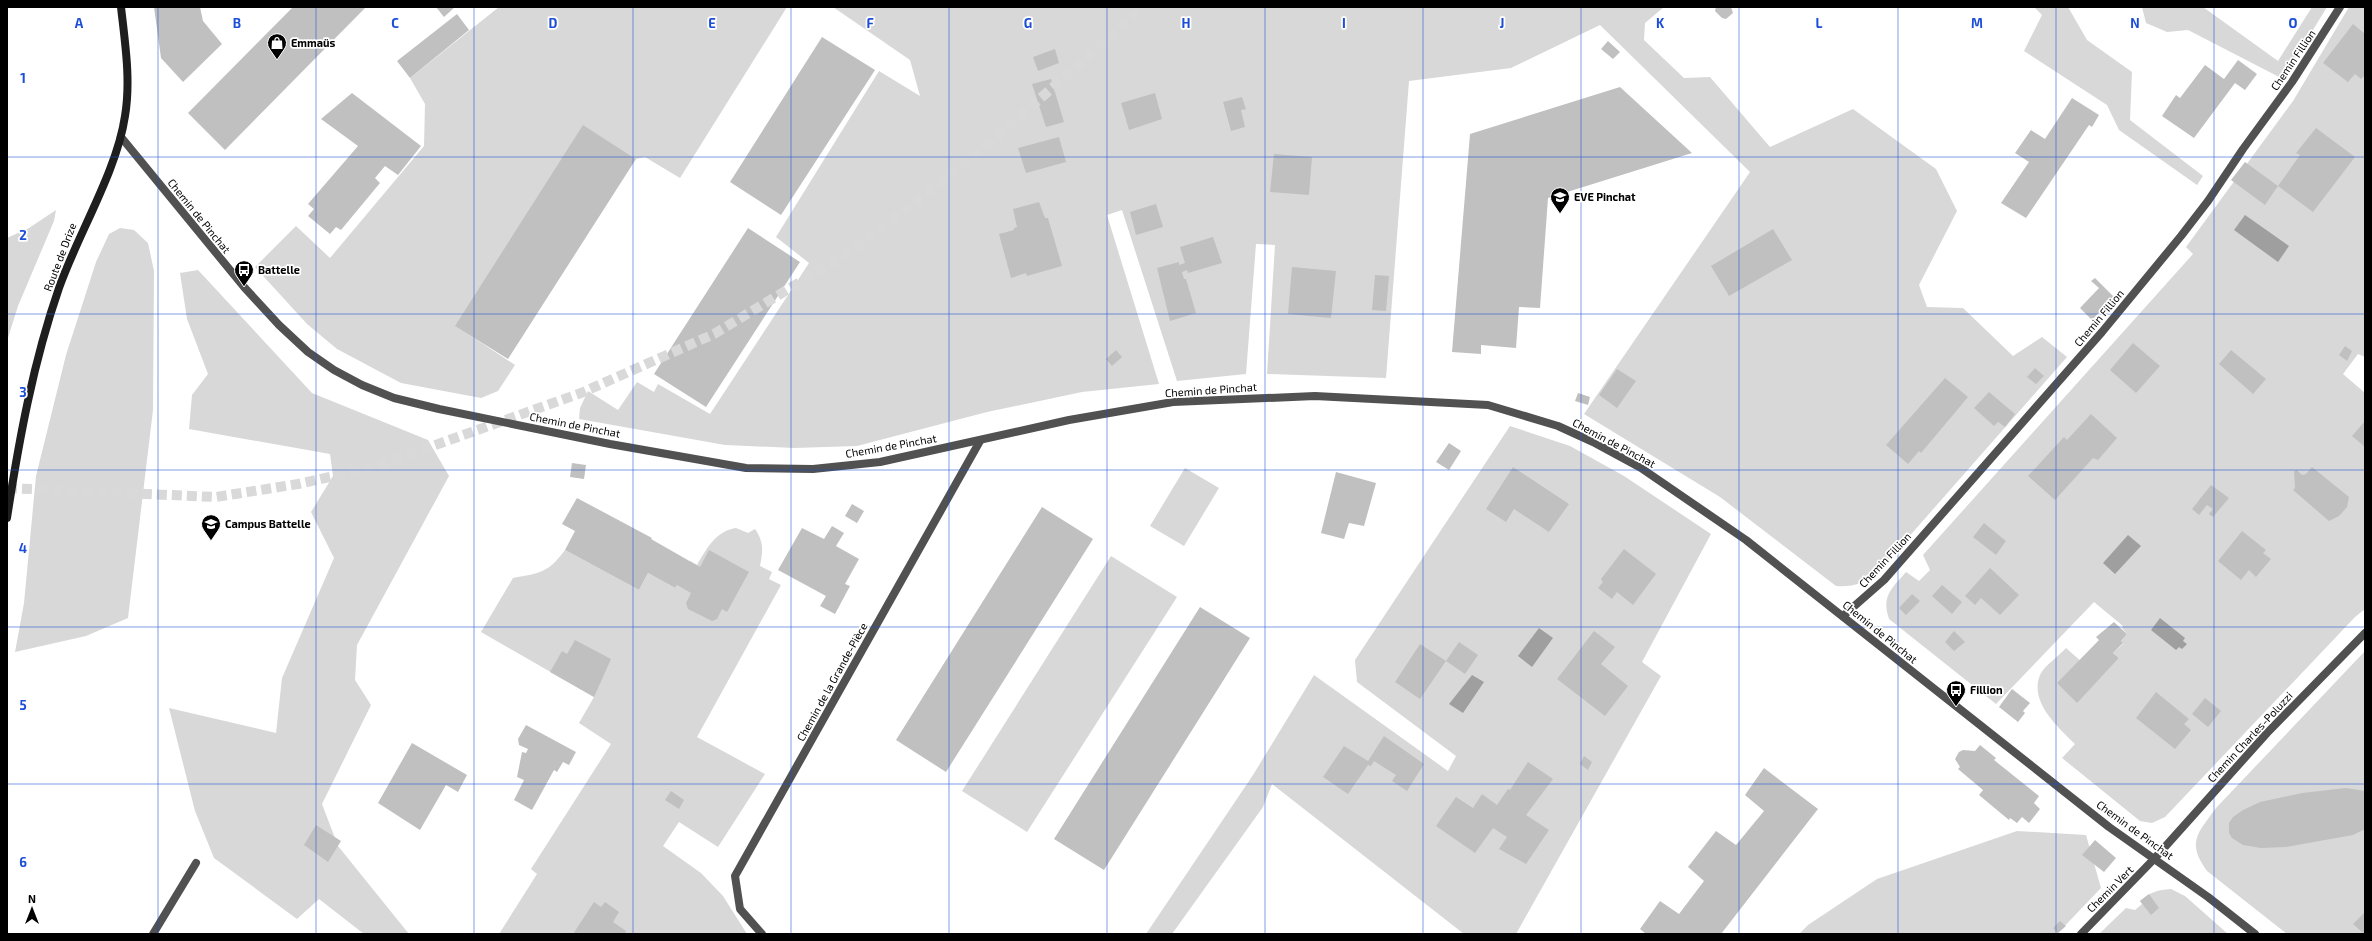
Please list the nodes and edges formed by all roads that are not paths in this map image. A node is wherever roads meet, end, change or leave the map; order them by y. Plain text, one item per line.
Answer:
1 (121, 7) edge
2 (2340, 7) edge
3 (121, 137) junction
4 (980, 441) junction
5 (7, 518) edge
6 (1843, 616) junction
7 (2365, 633) edge
8 (2155, 858) junction
9 (196, 863) dead end
10 (153, 934) edge
11 (762, 934) edge
12 (2081, 934) edge
13 (2255, 934) edge

1 - 3 main road, Route de Drize
2 - 6 street, Chemin Fillion
3 - 4 street, Chemin de Pinchat
3 - 5 main road, Route de Drize
4 - 6 street, Chemin de Pinchat
4 - 11 street, Chemin de la Grande-Pièce
6 - 8 street, Chemin de Pinchat
7 - 8 street, Chemin Charles-Poluzzi
8 - 12 street, Chemin Vert
8 - 13 street, Chemin de Pinchat
9 - 10 street

